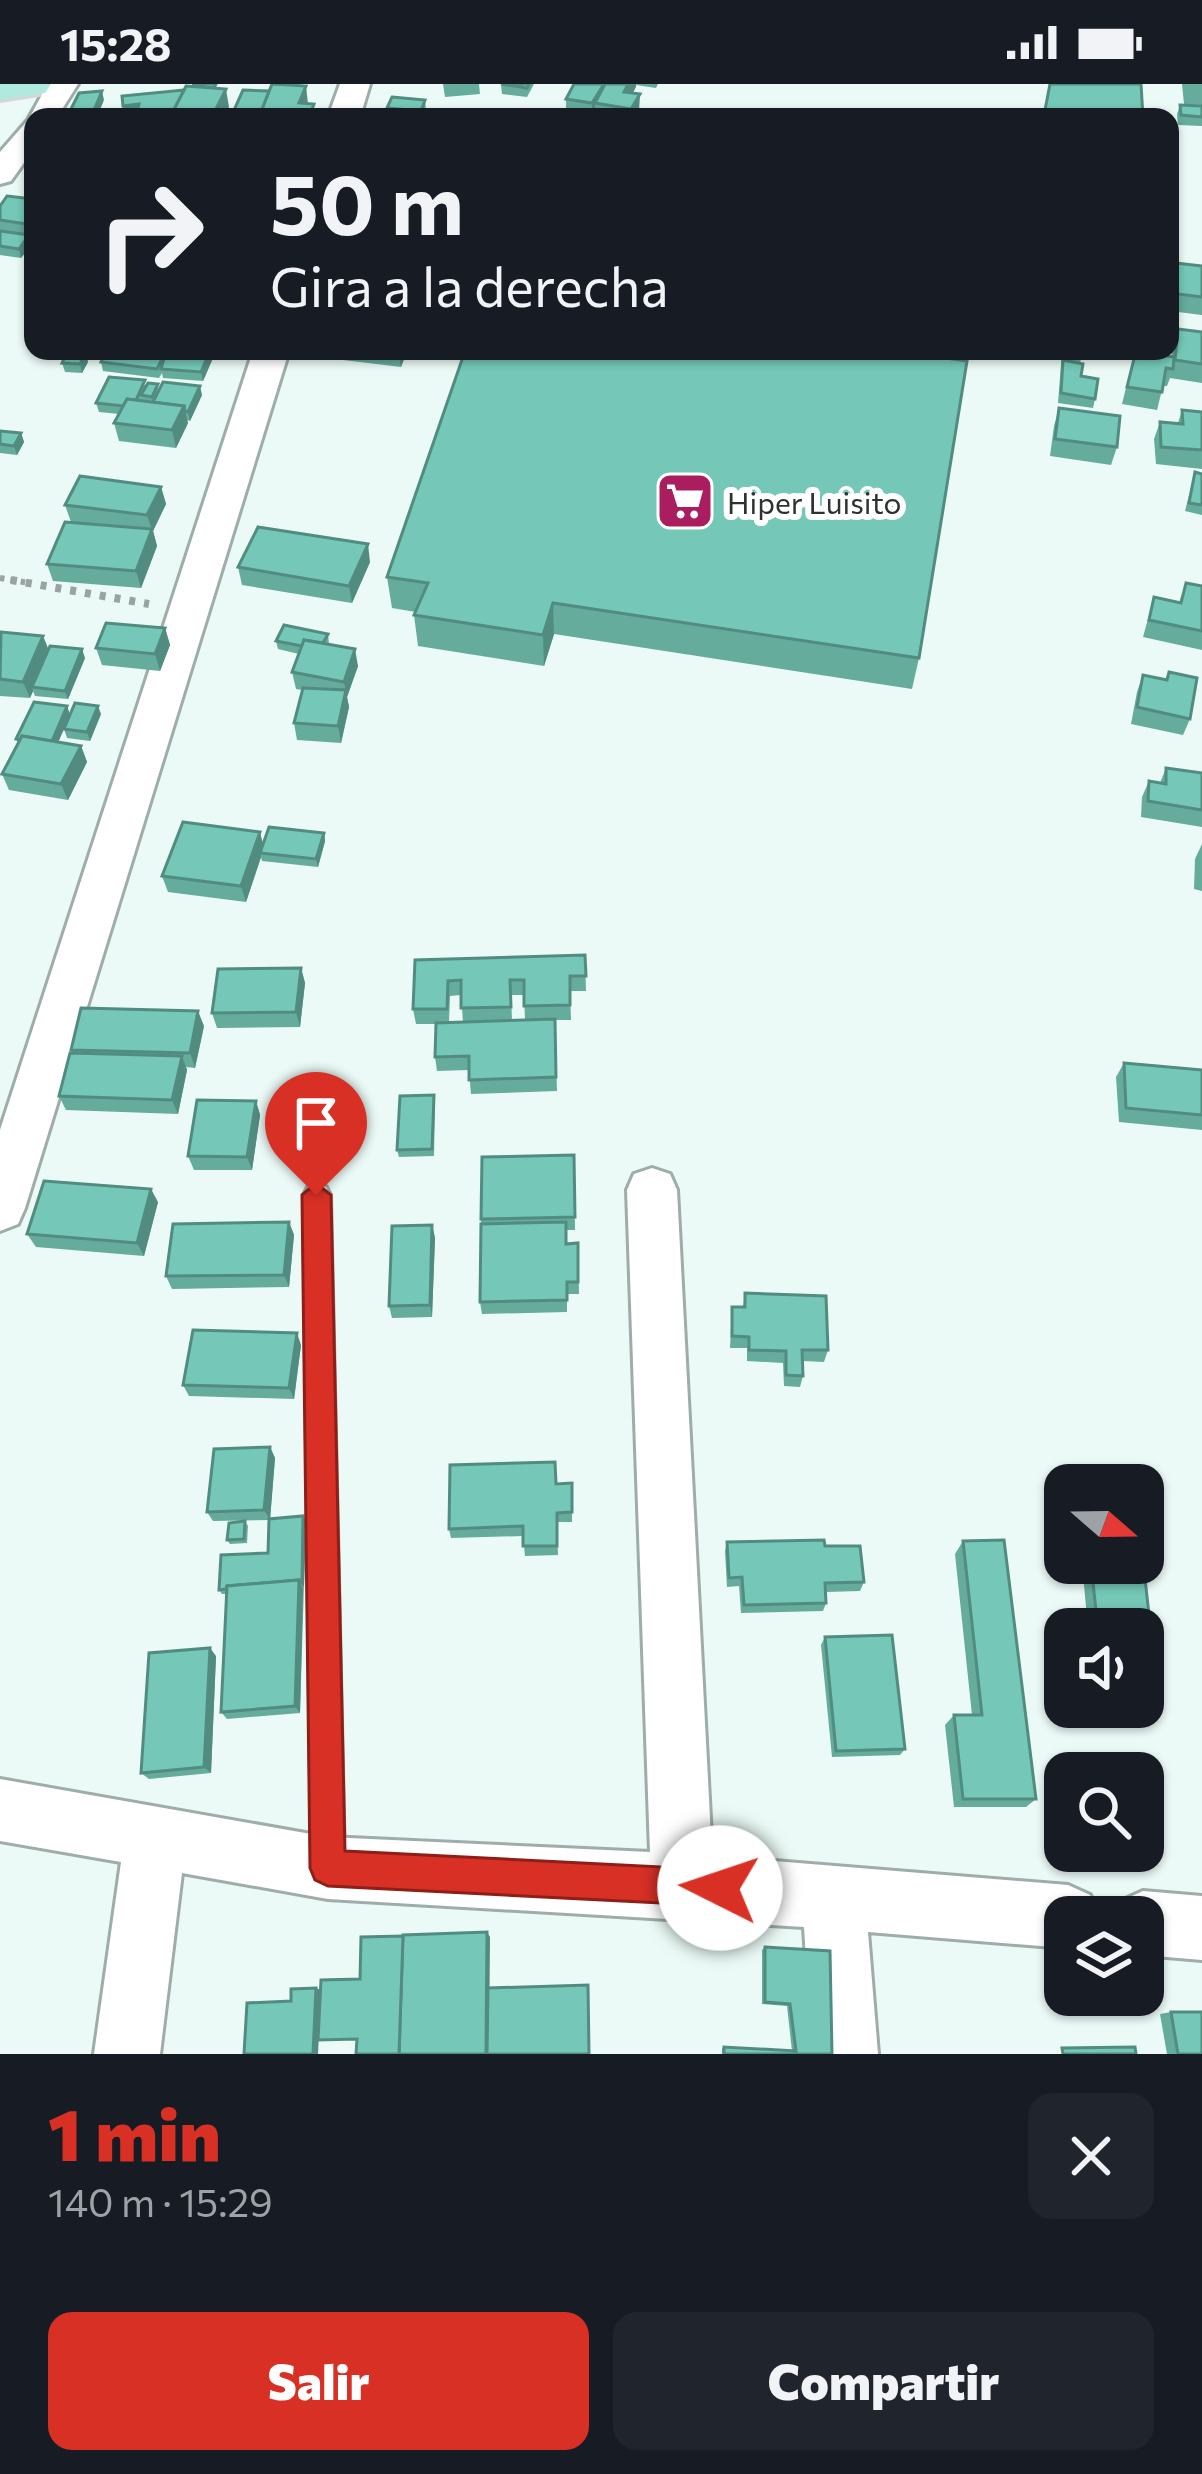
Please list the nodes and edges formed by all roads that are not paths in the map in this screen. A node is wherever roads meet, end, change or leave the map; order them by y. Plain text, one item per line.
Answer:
1 (30, 84) edge
2 (0, 87) edge
3 (24, 141) edge
4 (0, 174) edge
5 (268, 360) edge
6 (652, 1190) dead end
7 (316, 1195) dead end
8 (0, 1208) edge
9 (0, 1810) edge
10 (155, 1841) junction
11 (328, 1868) junction
12 (682, 1885) junction
13 (834, 1897) junction
14 (1044, 1915) edge
15 (1164, 1925) edge
16 (1202, 1928) edge
17 (127, 2054) edge
18 (845, 2054) edge

1 - 2 main road
3 - 4 street
5 - 8 street
6 - 12 street
7 - 11 lane
9 - 10 street
10 - 11 street
10 - 17 street
11 - 12 street
12 - 13 street
13 - 14 street
13 - 18 street
15 - 16 street

